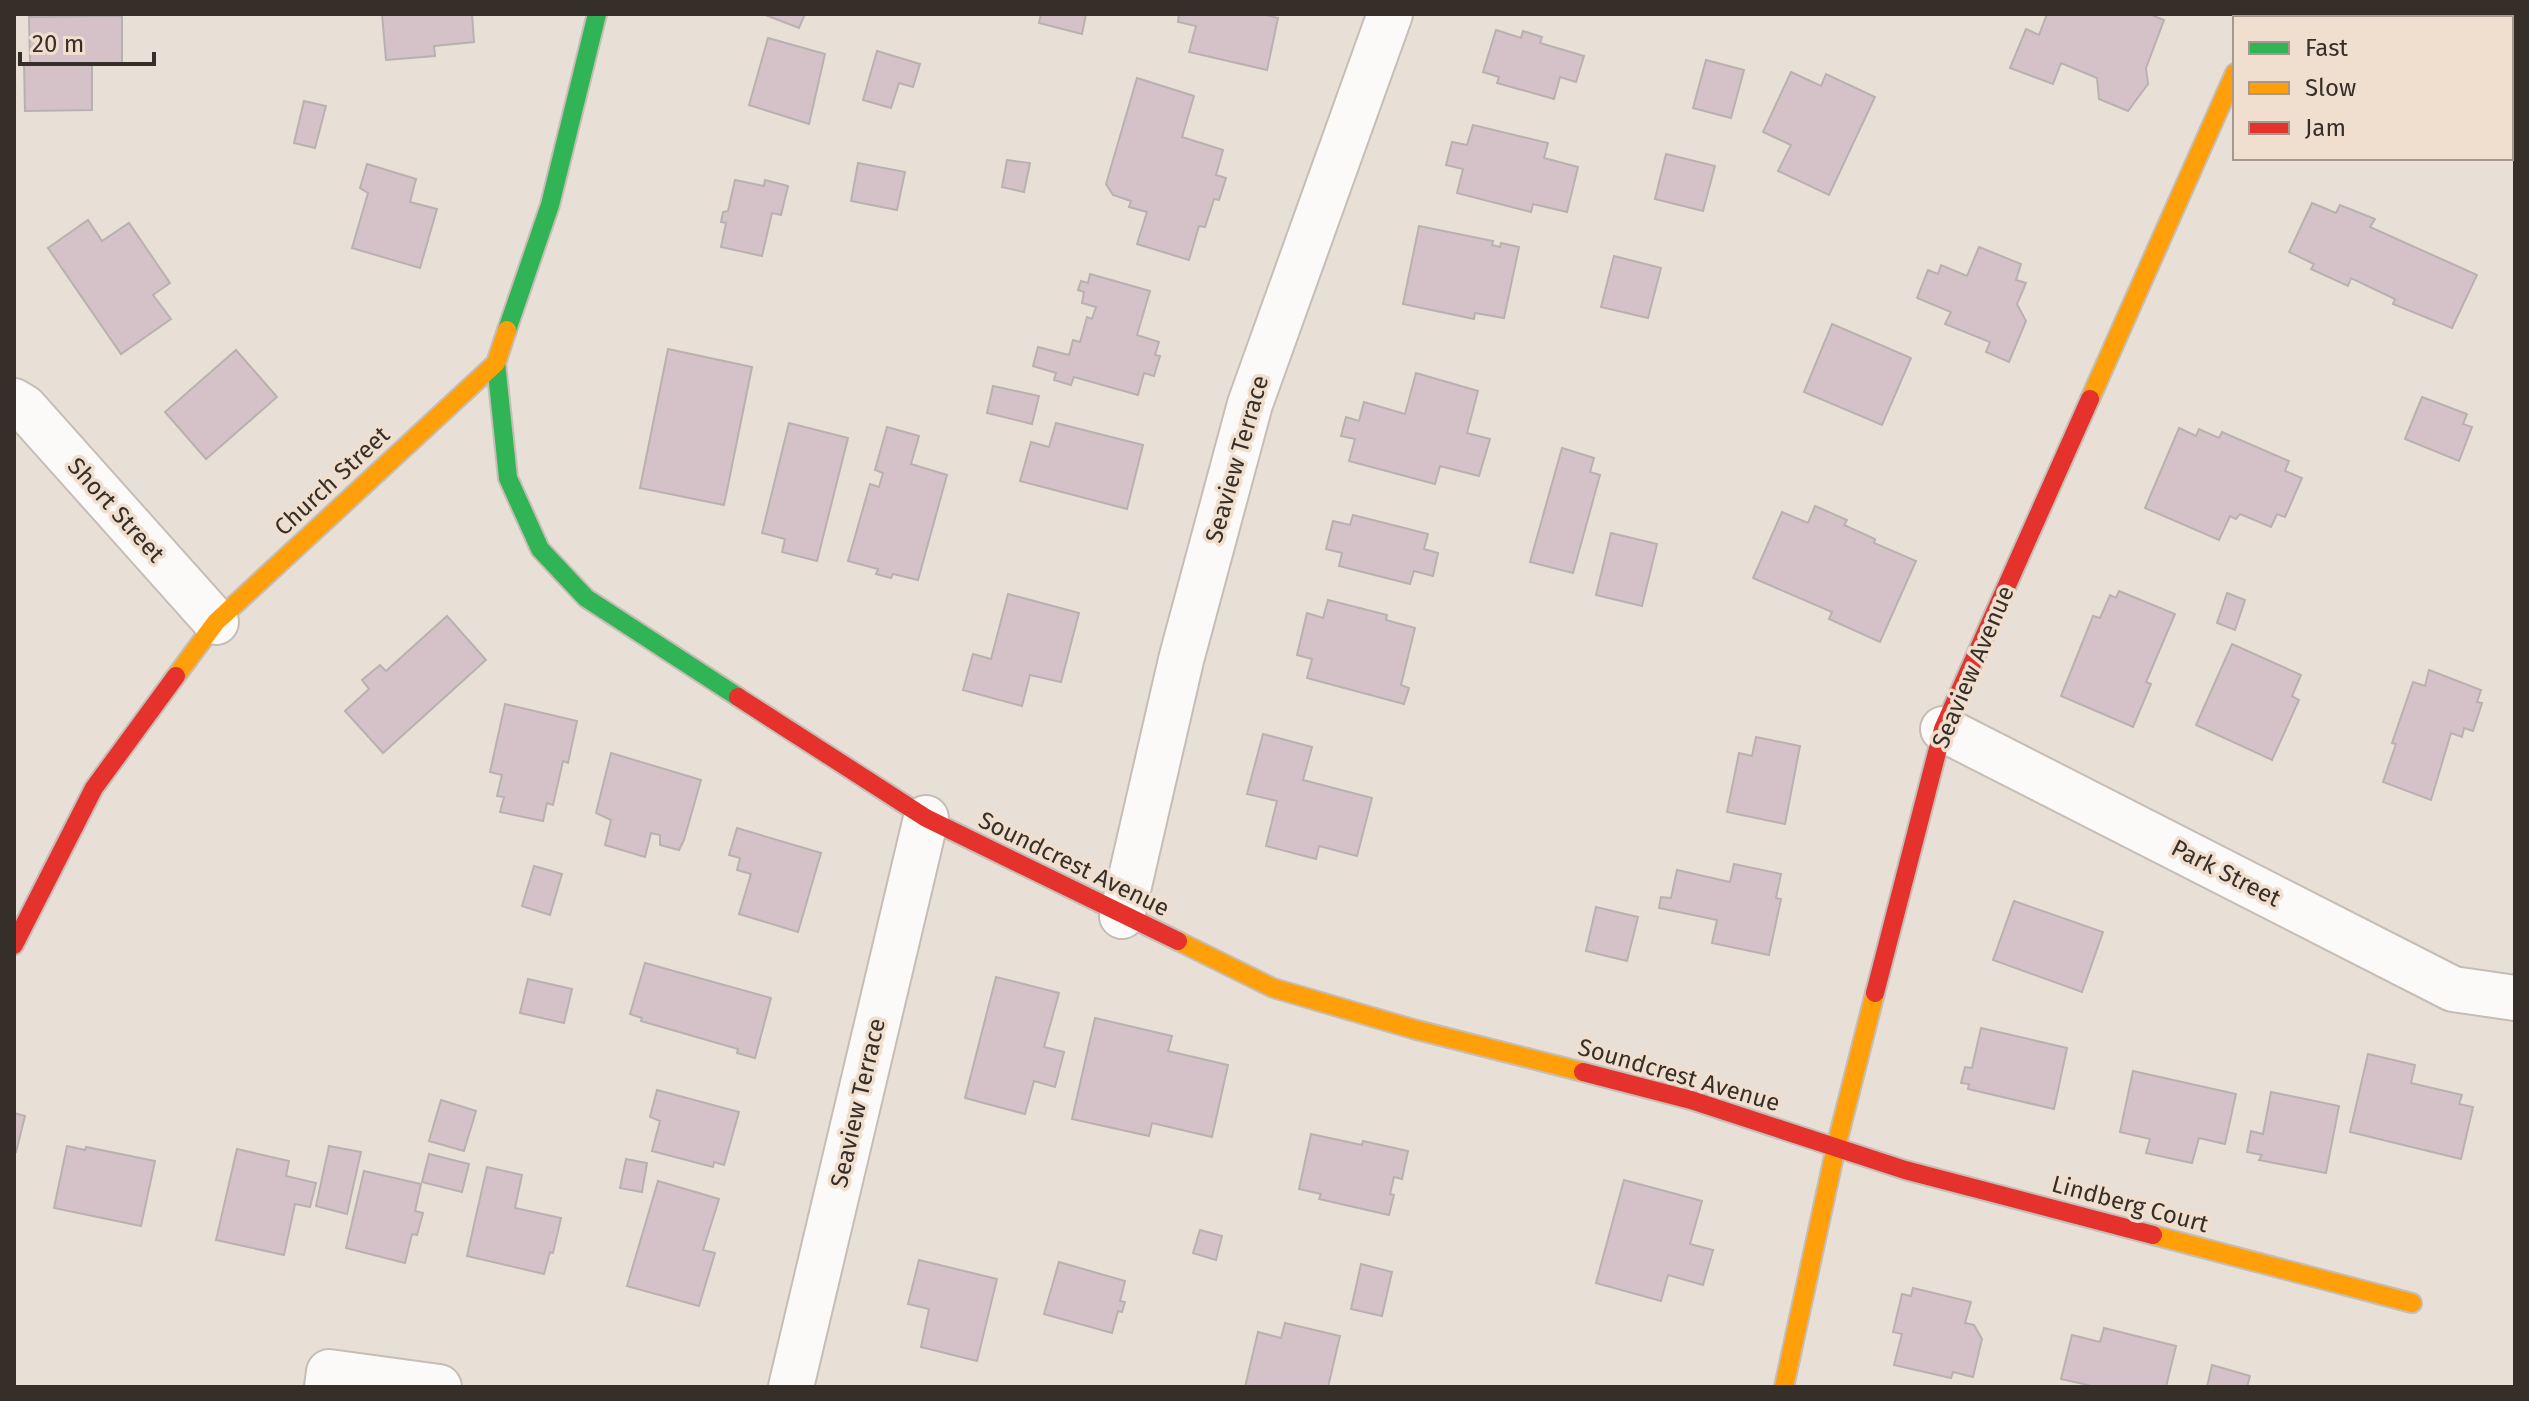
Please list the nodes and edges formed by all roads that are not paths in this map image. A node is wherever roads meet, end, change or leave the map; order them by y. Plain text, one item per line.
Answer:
1 (597, 14) edge
2 (1390, 14) edge
3 (2233, 77) edge
4 (496, 363) junction
5 (14, 401) edge
6 (216, 622) junction
7 (1943, 729) junction
8 (926, 818) junction
9 (1122, 916) junction
10 (14, 945) edge
11 (2515, 998) edge
12 (1836, 1147) junction
13 (2412, 1303) dead end
14 (328, 1379) edge
15 (439, 1387) edge
16 (791, 1387) edge
17 (1784, 1387) edge

1 - 4 street, Church Street
2 - 9 street, Seaview Terrace
3 - 7 street, Seaview Avenue
4 - 6 street, Church Street
4 - 8 street, Soundcrest Avenue
5 - 6 street, Short Street
6 - 10 street, Church Street
7 - 11 street, Park Street
7 - 12 street, Seaview Avenue
8 - 9 street, Soundcrest Avenue
8 - 16 street, Seaview Terrace
9 - 12 street, Soundcrest Avenue
12 - 13 street, Lindberg Court
12 - 17 street, Seaview Avenue
14 - 15 street

